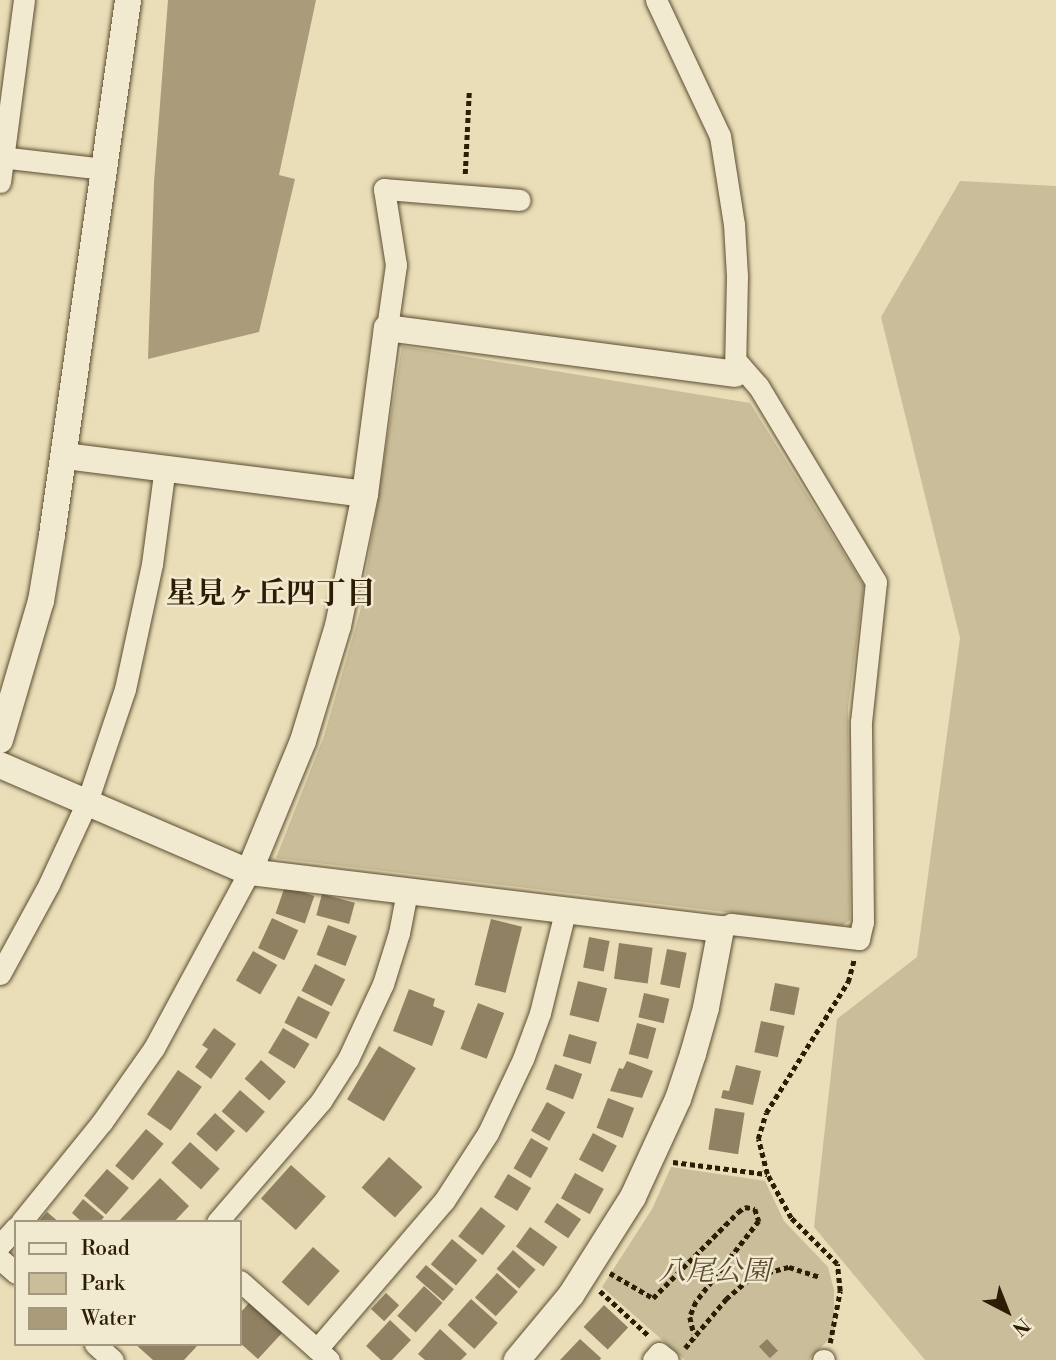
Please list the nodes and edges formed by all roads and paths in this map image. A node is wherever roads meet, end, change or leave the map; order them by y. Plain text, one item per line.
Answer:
1 (24, 0) edge
2 (128, 0) edge
3 (656, 0) edge
4 (469, 91) dead end
5 (2, 157) edge
6 (104, 169) junction
7 (0, 182) edge
8 (464, 196) junction
9 (520, 200) dead end
10 (387, 328) junction
11 (735, 367) junction
12 (65, 456) junction
13 (165, 467) junction
14 (365, 495) junction
15 (0, 740) edge
16 (0, 765) edge
17 (86, 802) junction
18 (249, 872) junction
19 (407, 892) junction
20 (565, 912) junction
21 (722, 929) junction
22 (859, 939) junction
23 (0, 974) edge
24 (652, 1157) junction
25 (767, 1174) junction
26 (23, 1220) edge
27 (219, 1220) edge
28 (14, 1229) edge
29 (0, 1245) edge
30 (0, 1259) edge
31 (14, 1271) edge
32 (594, 1274) junction
33 (820, 1277) dead end
34 (242, 1282) edge
35 (694, 1334) junction
36 (323, 1354) edge
37 (666, 1356) edge
38 (517, 1360) edge
39 (824, 1360) edge

1 - 5 street
2 - 6 street
3 - 11 street
4 - 8 path
5 - 6 street
5 - 7 street
6 - 12 street
8 - 9 street
8 - 10 street
10 - 11 street
10 - 14 street
11 - 22 street
12 - 13 street
12 - 15 street
13 - 14 street
13 - 17 street
14 - 18 street
16 - 17 street
17 - 18 street
17 - 23 street
18 - 19 street
18 - 26 street
19 - 20 street
19 - 27 street
20 - 21 street
20 - 36 street
21 - 22 street
21 - 24 street
22 - 25 path
24 - 25 path
24 - 32 street
25 - 39 path
28 - 29 street
30 - 31 street
32 - 35 path
32 - 37 path
32 - 38 street
33 - 35 path
34 - 36 street
35 - 37 path

